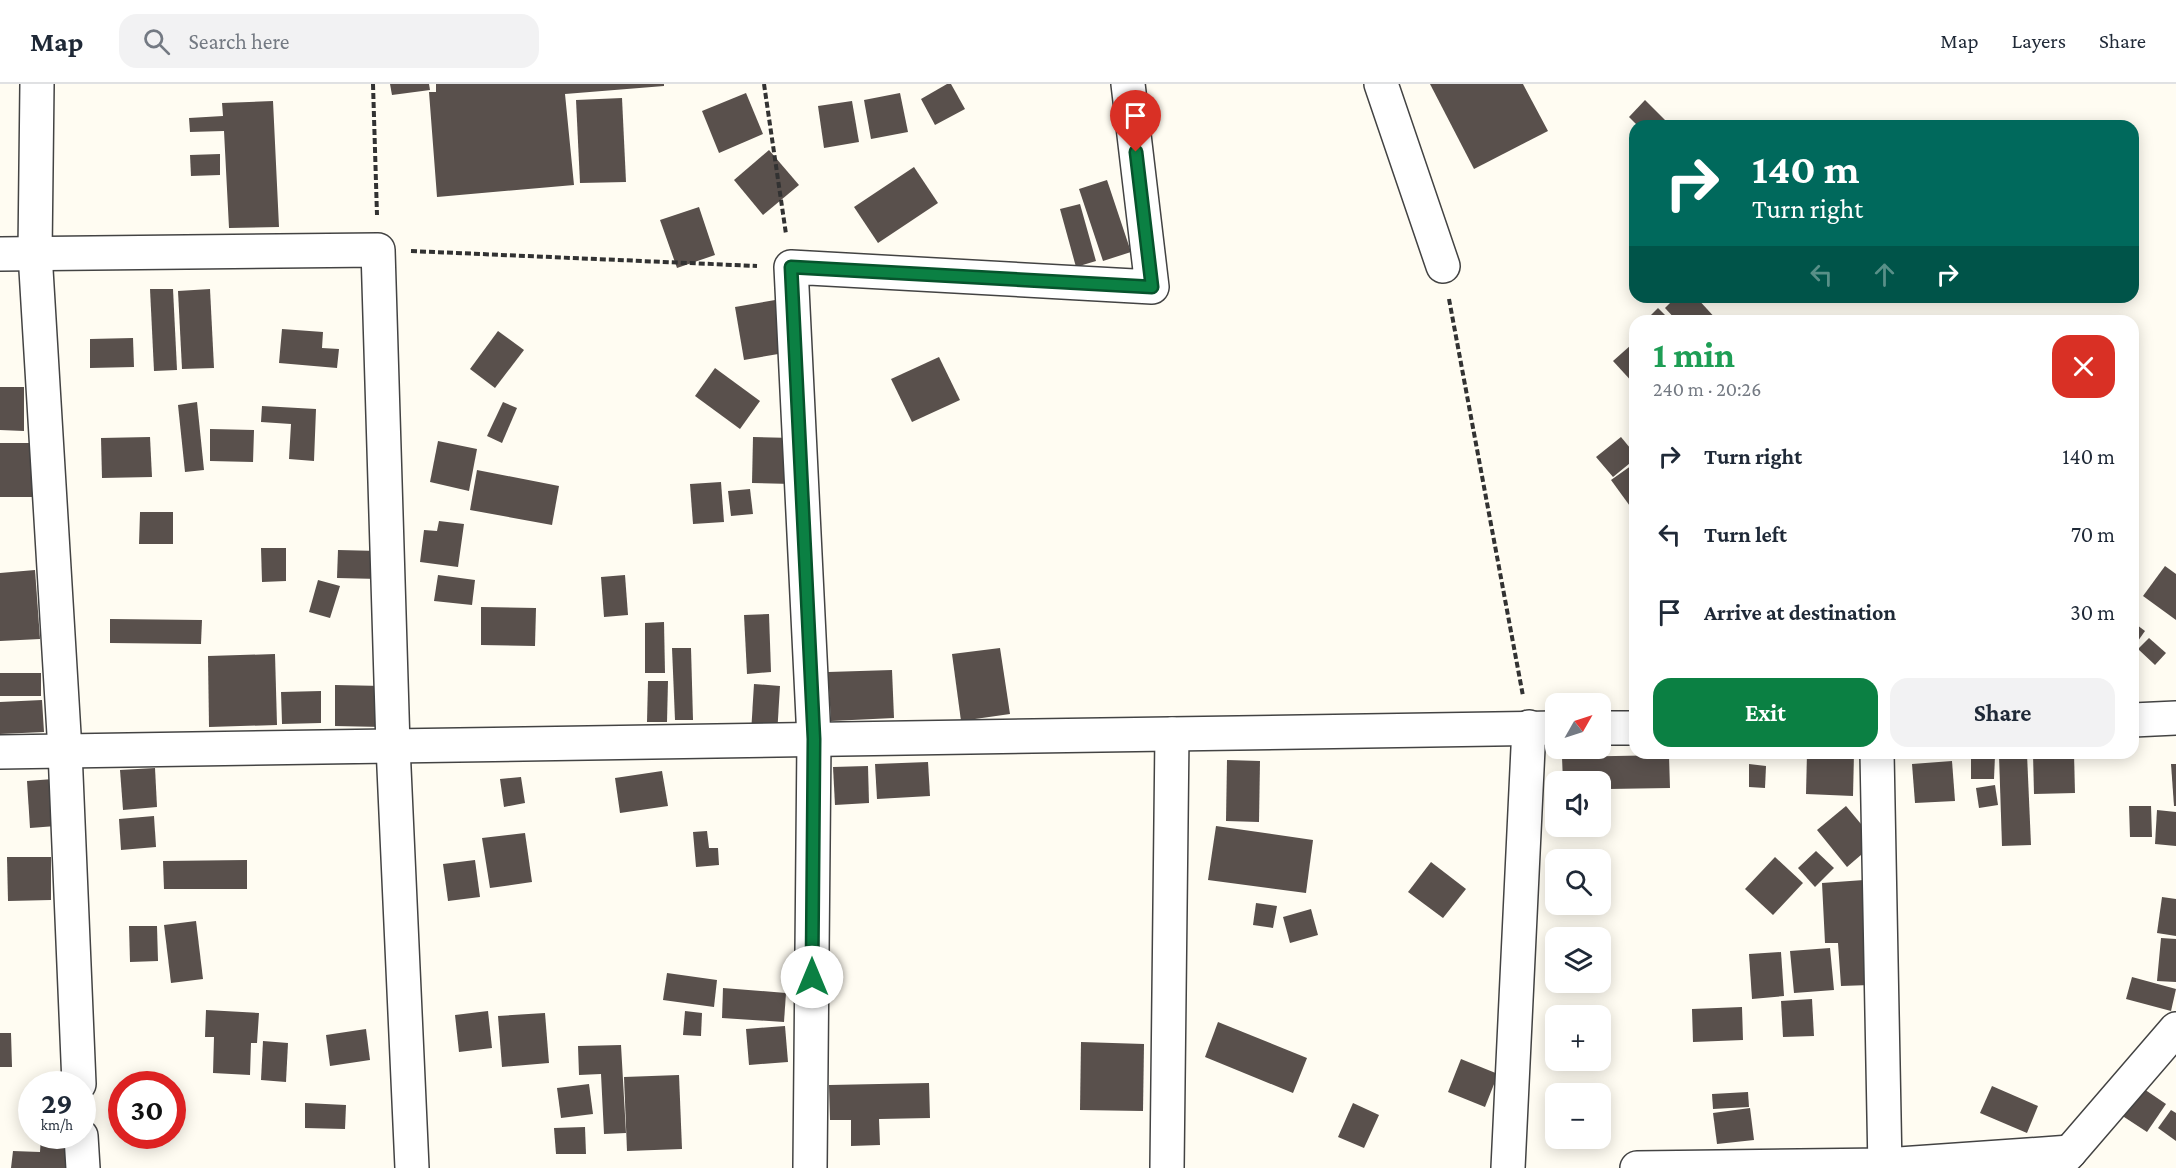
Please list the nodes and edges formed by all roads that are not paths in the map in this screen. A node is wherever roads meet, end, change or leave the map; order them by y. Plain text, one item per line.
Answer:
1 (37, 84) edge
2 (1128, 84) edge
3 (1382, 84) edge
4 (35, 253) junction
5 (0, 254) edge
6 (1443, 266) road end
7 (2176, 718) edge
8 (2139, 720) edge
9 (1542, 728) edge
10 (1611, 728) edge
11 (1629, 728) edge
12 (1172, 734) junction
13 (814, 739) junction
14 (393, 746) junction
15 (65, 751) junction
16 (0, 752) edge
17 (1878, 759) edge
18 (2176, 1029) edge
19 (78, 1071) edge
20 (81, 1149) edge
21 (2062, 1160) edge
22 (1885, 1167) edge
23 (82, 1168) edge
24 (412, 1168) edge
25 (810, 1168) edge
26 (1167, 1168) edge
27 (1508, 1168) edge
28 (1637, 1168) edge

1 - 4 street
2 - 13 street
3 - 6 street
4 - 5 street
4 - 14 street
4 - 15 street
7 - 8 street
9 - 12 street
9 - 27 street
10 - 11 street
12 - 13 street
12 - 26 street
13 - 14 street
13 - 25 street
14 - 15 street
14 - 24 street
15 - 16 street
15 - 19 street
17 - 22 street
18 - 21 street
20 - 23 street
21 - 22 street
22 - 28 street

